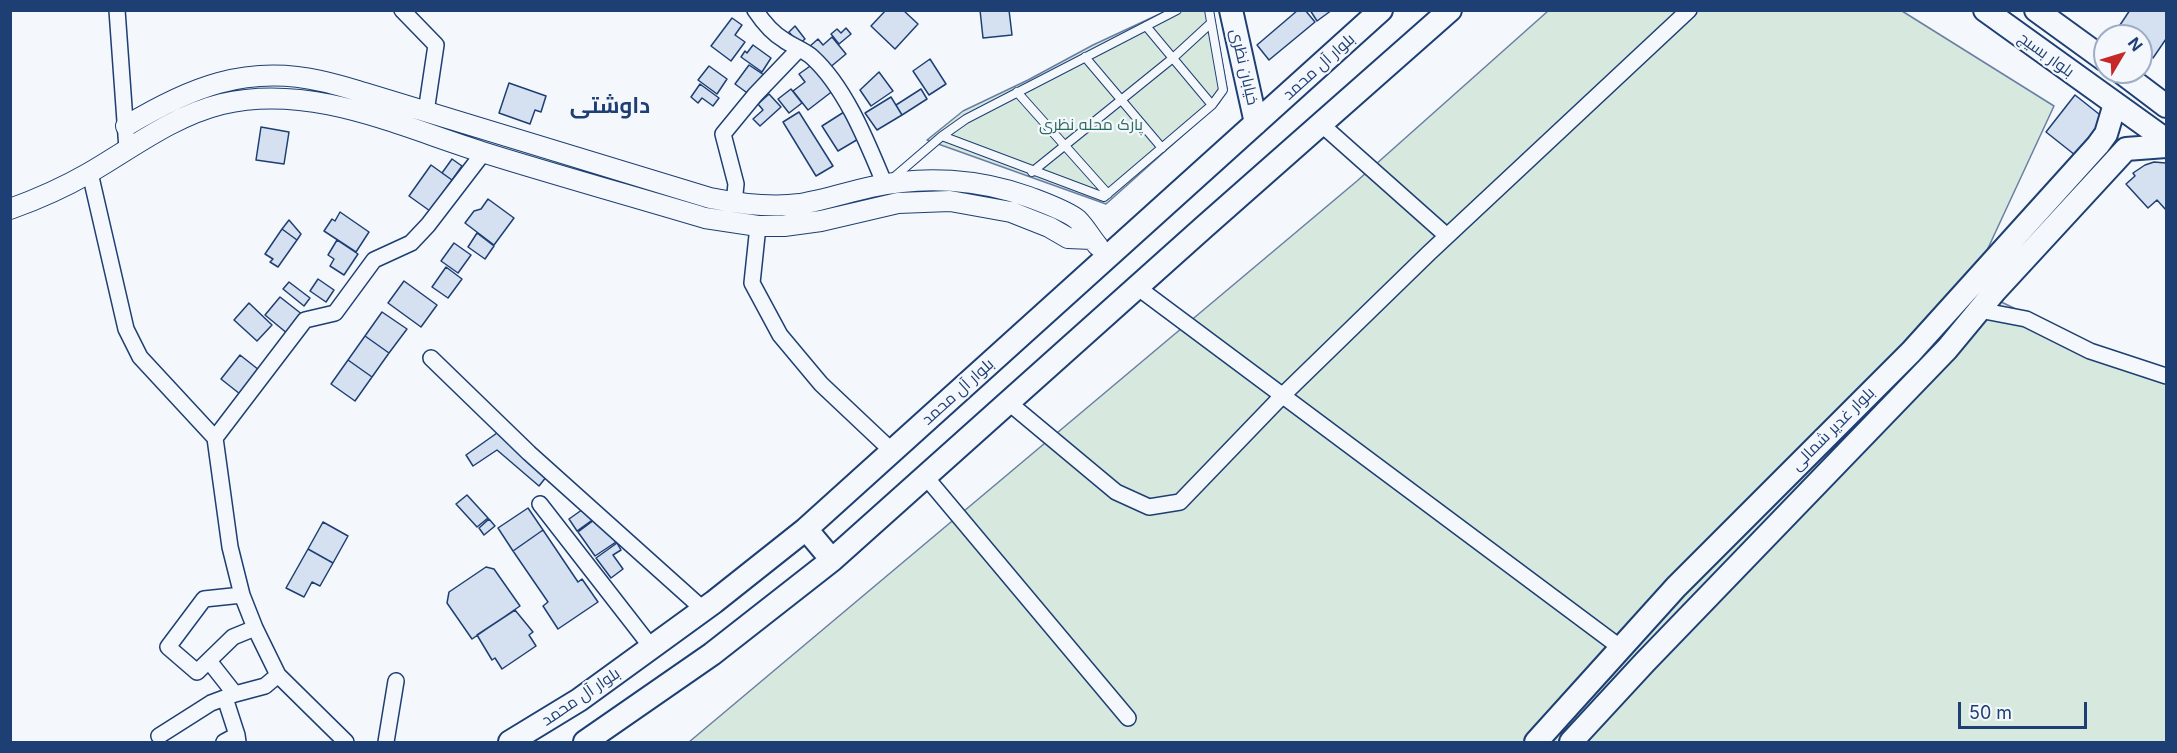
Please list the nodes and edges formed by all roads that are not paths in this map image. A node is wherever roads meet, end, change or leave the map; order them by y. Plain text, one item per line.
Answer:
1 (117, 10) edge
2 (402, 10) edge
3 (755, 10) edge
4 (1177, 10) edge
5 (1209, 10) edge
6 (1231, 10) edge
7 (1381, 10) edge
8 (1450, 10) edge
9 (1689, 10) edge
10 (2036, 10) edge
11 (1995, 14) edge
12 (1211, 23) junction
13 (1146, 26) junction
14 (799, 49) junction
15 (2093, 51) edge
16 (1085, 57) junction
17 (1173, 58) junction
18 (2137, 84) edge
19 (1017, 92) junction
20 (1120, 100) junction
21 (1212, 105) junction
22 (2115, 105) junction
23 (2166, 106) edge
24 (426, 112) junction
25 (1256, 123) junction
26 (1321, 124) junction
27 (126, 126) junction
28 (942, 136) junction
29 (2166, 140) edge
30 (1064, 145) junction
31 (2166, 146) edge
32 (1162, 148) junction
33 (127, 149) junction
34 (484, 152) junction
35 (1032, 172) junction
36 (90, 173) junction
37 (885, 184) junction
38 (1108, 194) junction
39 (734, 203) junction
40 (10, 209) edge
41 (758, 226) junction
42 (1447, 236) junction
43 (1092, 239) junction
44 (1107, 257) junction
45 (1137, 287) junction
46 (1979, 310) junction
47 (431, 358) dead end
48 (2166, 376) edge
49 (1283, 395) junction
50 (1008, 402) junction
51 (215, 438) junction
52 (892, 451) junction
53 (925, 476) junction
54 (540, 504) dead end
55 (806, 529) junction
56 (832, 560) junction
57 (242, 595) junction
58 (704, 610) junction
59 (255, 628) junction
60 (652, 648) junction
61 (1621, 648) junction
62 (209, 661) junction
63 (278, 675) junction
64 (396, 681) dead end
65 (230, 696) junction
66 (622, 717) junction
67 (1128, 718) dead end
68 (159, 736) dead end
69 (233, 740) edge
70 (346, 742) edge
71 (386, 742) edge
72 (510, 742) edge
73 (585, 742) edge
74 (608, 742) edge
75 (1536, 742) edge
76 (1571, 742) edge

1 - 27 street
2 - 24 street
3 - 14 street
4 - 13 lane
5 - 12 lane
6 - 25 main road, خیابان نظری
7 - 25 main road, بلوار آل محمد
8 - 26 main road
9 - 42 street
10 - 15 main road, بلوار بسیج
11 - 22 main road, بلوار بسیج
12 - 17 lane
12 - 21 lane
13 - 16 lane
13 - 17 lane
14 - 37 street
14 - 39 street
16 - 19 lane
16 - 20 lane
17 - 20 lane
17 - 21 lane
18 - 23 main road
19 - 28 lane
19 - 30 lane
20 - 30 lane
20 - 32 lane
21 - 32 lane
22 - 29 main road, بلوار بسیج
22 - 61 main road, بلوار غدیر شمالی
24 - 27 street
24 - 39 street
25 - 44 main road, بلوار آل محمد
26 - 42 street
26 - 45 main road
27 - 33 street
28 - 35 lane
28 - 37 lane
30 - 35 lane
30 - 38 lane
31 - 46 main road, بلوار غدیر شمالی
32 - 38 lane
33 - 34 street
33 - 36 street
34 - 41 street
34 - 51 street
35 - 38 lane
36 - 40 street
36 - 51 street
37 - 39 street
37 - 43 street
41 - 43 street
41 - 52 street
42 - 49 street
43 - 44 street
44 - 52 main road, بلوار آل محمد
45 - 49 street
45 - 50 main road
46 - 48 street
46 - 76 main road, بلوار غدیر شمالی
47 - 58 street
49 - 50 street
49 - 61 street
50 - 53 main road
51 - 57 street
52 - 55 main road, بلوار آل محمد
53 - 56 main road
53 - 67 street
54 - 60 street
55 - 56 main road
55 - 58 main road, بلوار آل محمد
56 - 66 main road
57 - 59 street
57 - 62 street
58 - 60 main road, بلوار آل محمد
59 - 62 street
59 - 63 street
60 - 72 main road, بلوار آل محمد
61 - 75 main road, بلوار غدیر شمالی
62 - 65 street
63 - 65 street
63 - 70 street
64 - 71 street
65 - 68 street
65 - 69 street
66 - 73 main road
66 - 74 main road

